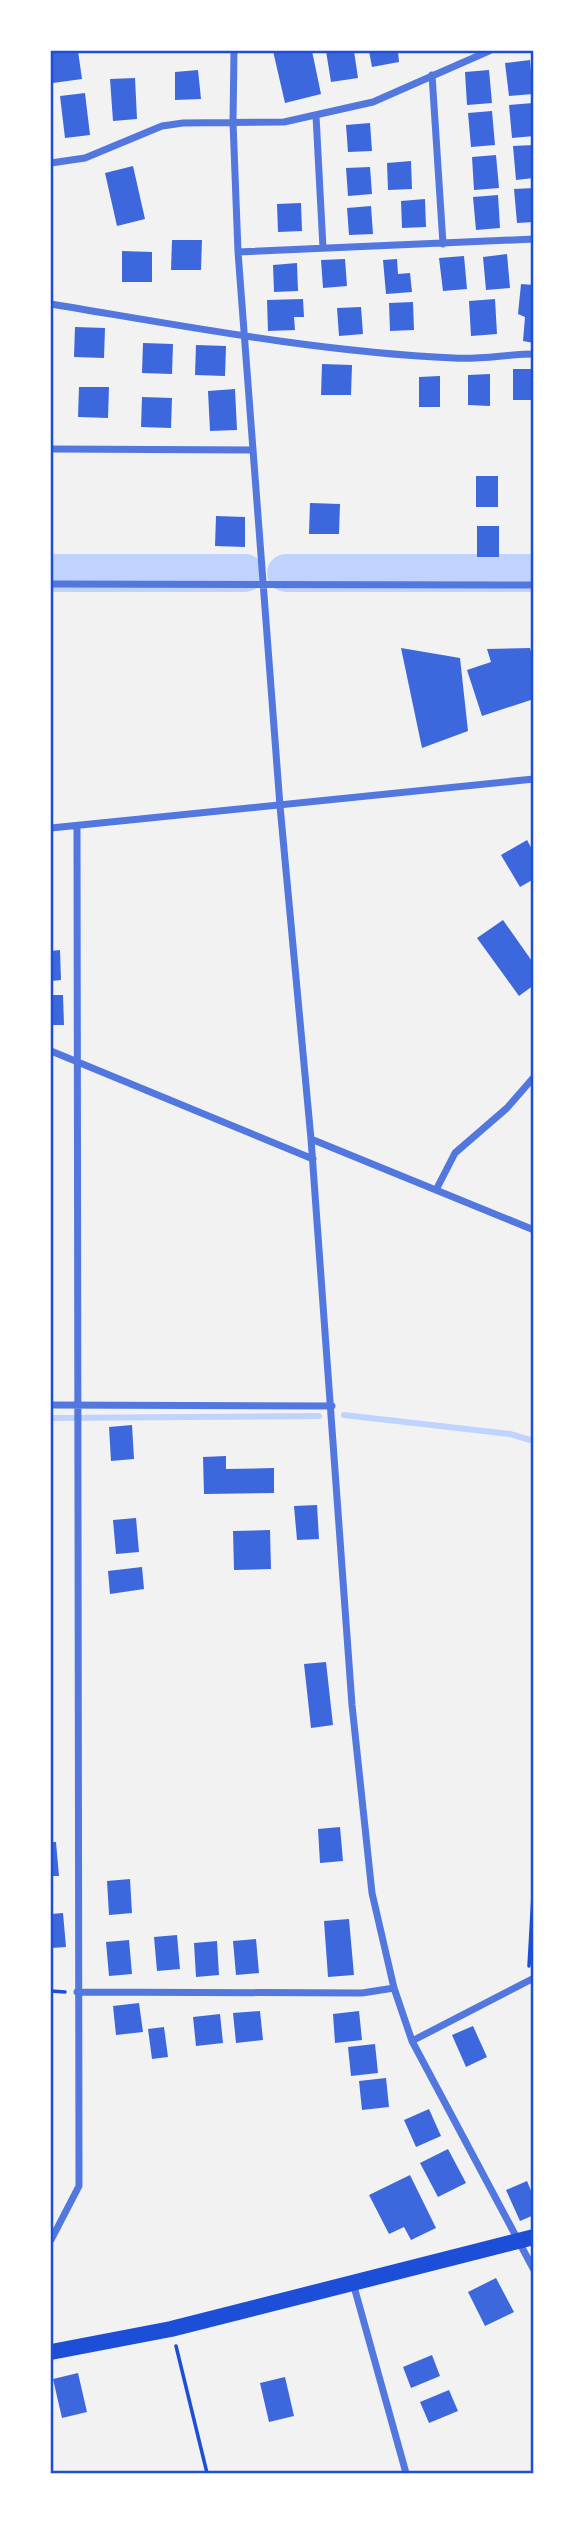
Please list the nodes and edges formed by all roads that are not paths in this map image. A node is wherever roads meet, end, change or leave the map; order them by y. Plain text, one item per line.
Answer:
1 (234, 51) edge
2 (489, 51) edge
3 (432, 75) junction
4 (316, 116) junction
5 (233, 122) junction
6 (51, 163) edge
7 (534, 239) edge
8 (443, 244) junction
9 (323, 248) junction
10 (238, 252) junction
11 (51, 304) edge
12 (246, 336) junction
13 (534, 354) edge
14 (51, 449) edge
15 (253, 450) junction
16 (51, 584) edge
17 (264, 584) junction
18 (534, 585) edge
19 (534, 779) edge
20 (280, 806) junction
21 (77, 827) junction
22 (51, 828) edge
23 (51, 1051) edge
24 (76, 1062) junction
25 (534, 1077) edge
26 (311, 1139) junction
27 (313, 1159) junction
28 (436, 1190) junction
29 (534, 1230) edge
30 (51, 1405) edge
31 (332, 1406) junction
32 (77, 1408) junction
33 (531, 1980) edge
34 (394, 1988) junction
35 (77, 1992) junction
36 (412, 2041) junction
37 (526, 2239) edge
38 (51, 2240) edge
39 (534, 2270) edge
40 (353, 2282) junction
41 (51, 2352) edge
42 (406, 2473) edge

1 - 5 street
2 - 3 street
3 - 4 street
3 - 8 street
4 - 5 street
4 - 9 street
5 - 6 street
5 - 10 street
7 - 8 street
8 - 9 street
9 - 10 street
10 - 12 street
11 - 12 street
12 - 13 street
12 - 15 street
14 - 15 street
15 - 17 street
16 - 17 street
17 - 18 street
17 - 20 street
19 - 20 street
20 - 21 street
20 - 26 street
21 - 22 street
21 - 24 street
23 - 24 street
24 - 27 street
24 - 32 street
25 - 28 street
26 - 27 street
26 - 28 street
27 - 31 street
28 - 29 street
30 - 32 street
31 - 32 street
31 - 34 street
32 - 35 street
33 - 36 street
34 - 35 street
34 - 36 street
35 - 38 street
36 - 37 street
37 - 39 street
37 - 40 main road
40 - 41 main road
40 - 42 street

